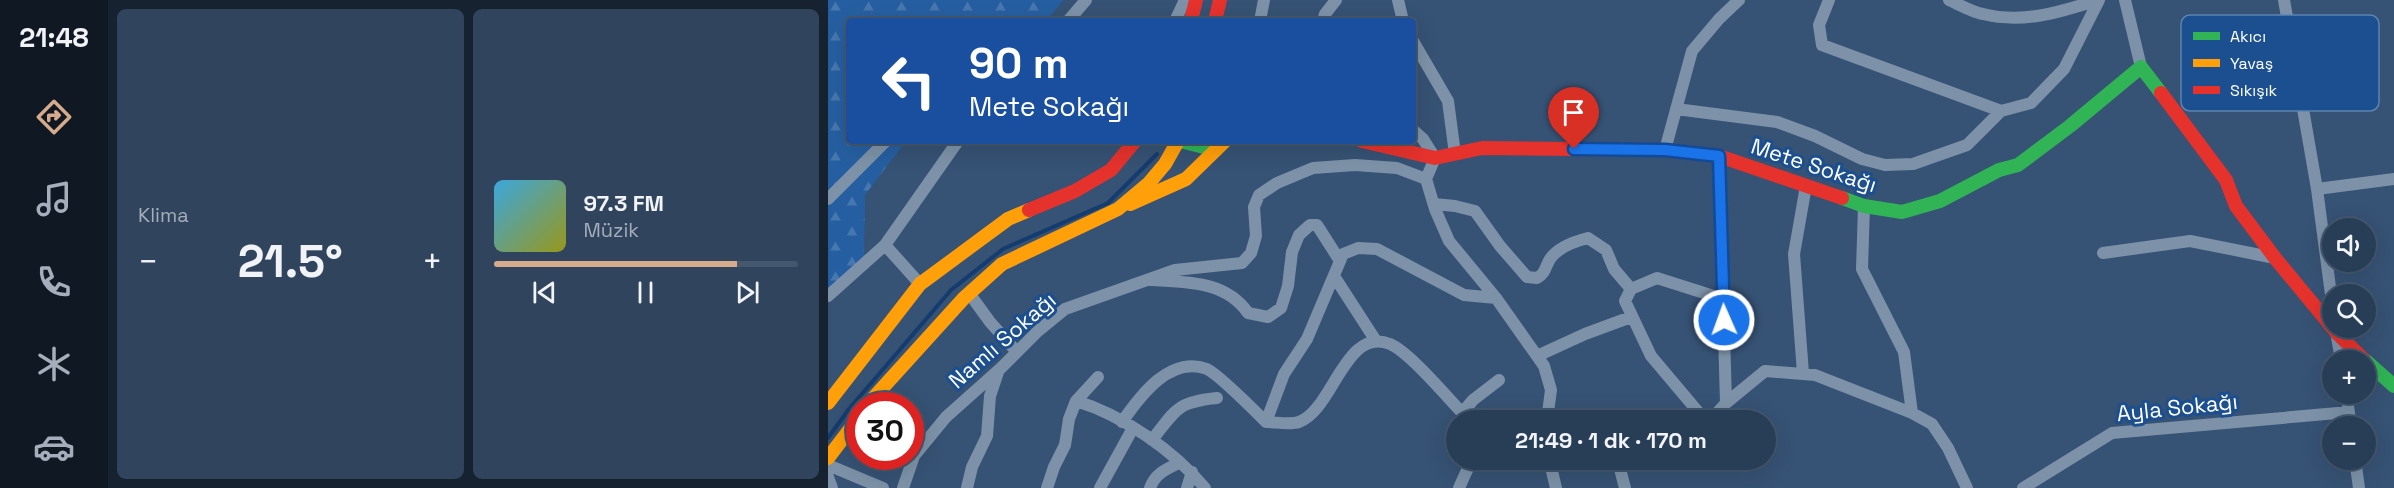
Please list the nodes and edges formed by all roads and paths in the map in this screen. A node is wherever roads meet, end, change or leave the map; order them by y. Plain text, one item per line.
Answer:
1 (1086, 0) edge
2 (1185, 0) edge
3 (1195, 0) edge
4 (1220, 0) edge
5 (1264, 0) edge
6 (1336, 0) edge
7 (1398, 0) edge
8 (1739, 0) edge
9 (1829, 0) edge
10 (1949, 0) edge
11 (2099, 0) edge
12 (2125, 0) edge
13 (2284, 0) edge
14 (2287, 15) edge
15 (1071, 18) edge
16 (1176, 18) edge
17 (1191, 18) edge
18 (1216, 18) edge
19 (1261, 18) edge
20 (1324, 18) edge
21 (1402, 18) edge
22 (1416, 46) edge
23 (2141, 67) junction
24 (1676, 109) junction
25 (2001, 111) junction
26 (2303, 111) edge
27 (1416, 133) edge
28 (883, 144) edge
29 (956, 144) edge
30 (1133, 144) edge
31 (1177, 144) edge
32 (1186, 144) edge
33 (1375, 144) edge
34 (1221, 145) edge
35 (1665, 150) junction
36 (1455, 154) junction
37 (1719, 156) junction
38 (1435, 158) junction
39 (2394, 178) edge
40 (1426, 179) junction
41 (1806, 186) junction
42 (2317, 189) junction
43 (828, 199) edge
44 (1434, 204) junction
45 (1864, 206) junction
46 (1118, 209) junction
47 (885, 245) junction
48 (2103, 253) dead end
49 (2275, 258) junction
50 (1340, 261) junction
51 (1334, 276) junction
52 (1143, 280) junction
53 (920, 284) junction
54 (2330, 284) edge
55 (1631, 289) junction
56 (969, 293) junction
57 (828, 296) edge
58 (1496, 298) junction
59 (1723, 298) junction
60 (2322, 313) edge
61 (1631, 318) junction
62 (2343, 338) edge
63 (1376, 341) junction
64 (2355, 350) edge
65 (1017, 352) junction
66 (1537, 356) junction
67 (2376, 370) edge
68 (998, 371) junction
69 (1803, 373) junction
70 (1098, 377) dead end
71 (1499, 380) dead end
72 (2394, 386) edge
73 (879, 392) edge
74 (1217, 398) dead end
75 (1076, 401) junction
76 (828, 403) edge
77 (1726, 403) junction
78 (2348, 404) edge
79 (1459, 410) edge
80 (1469, 410) edge
81 (1548, 410) edge
82 (1697, 410) edge
83 (1720, 410) edge
84 (2349, 412) junction
85 (1912, 413) junction
86 (2350, 416) edge
87 (1266, 422) junction
88 (1128, 425) junction
89 (846, 434) edge
90 (1152, 440) junction
91 (828, 458) edge
92 (1179, 463) junction
93 (828, 465) edge
94 (1467, 470) edge
95 (1552, 470) edge
96 (1620, 470) edge
97 (2357, 470) edge
98 (1192, 472) junction
99 (828, 477) edge
100 (832, 488) edge
101 (883, 488) edge
102 (903, 488) edge
103 (967, 488) edge
104 (1047, 488) edge
105 (1100, 488) edge
106 (1150, 488) edge
107 (1187, 488) edge
108 (1205, 488) edge
109 (1459, 488) edge
110 (1556, 488) edge
111 (1625, 488) edge
112 (1967, 488) edge
113 (2023, 488) edge
114 (2359, 488) edge

1 - 15 street
2 - 16 street
3 - 17 main road
4 - 18 main road
5 - 19 street
6 - 20 street
7 - 21 street
8 - 24 street
9 - 25 street
10 - 11 street
11 - 25 street
12 - 23 street
13 - 14 street
22 - 36 street
23 - 45 main road, Mete Sokağı
23 - 49 main road
24 - 25 street
24 - 35 street
26 - 42 street
27 - 38 street
28 - 43 street
29 - 47 street
30 - 53 main road
31 - 46 main road
32 - 34 main road
33 - 38 main road, Mete Sokağı
34 - 46 main road
35 - 36 main road, Mete Sokağı
35 - 37 main road, Mete Sokağı
36 - 38 main road, Mete Sokağı
37 - 41 main road, Mete Sokağı
37 - 59 street
38 - 40 street
39 - 42 street
40 - 44 street
40 - 52 street, Namlı Sokağı
41 - 45 main road, Mete Sokağı
41 - 69 street
42 - 54 street
44 - 55 street
44 - 58 street
45 - 85 street
46 - 56 main road
47 - 53 street
47 - 57 street
48 - 49 street
49 - 60 main road
50 - 51 street
50 - 52 street
50 - 58 street
51 - 63 street
51 - 87 street
52 - 65 street, Namlı Sokağı
53 - 76 main road
55 - 59 street
55 - 61 street
56 - 65 street
56 - 73 main road
58 - 66 street
59 - 77 street
61 - 66 street
61 - 82 street
62 - 64 main road
63 - 79 street
63 - 87 street
65 - 68 street, Namlı Sokağı
66 - 81 street
67 - 72 main road
68 - 102 street, Namlı Sokağı
68 - 103 street
69 - 77 street
69 - 85 street
70 - 75 street
71 - 80 street
74 - 90 street
75 - 88 street
75 - 104 street
77 - 83 street
78 - 84 street
84 - 86 street
84 - 113 street, Ayla Sokağı
85 - 112 street
87 - 88 street
88 - 90 street
88 - 105 street
89 - 91 main road
90 - 92 street
92 - 98 street
92 - 106 street
93 - 101 street
94 - 109 street
95 - 110 street
96 - 111 street
97 - 114 street
98 - 107 street
98 - 108 street
99 - 100 street

